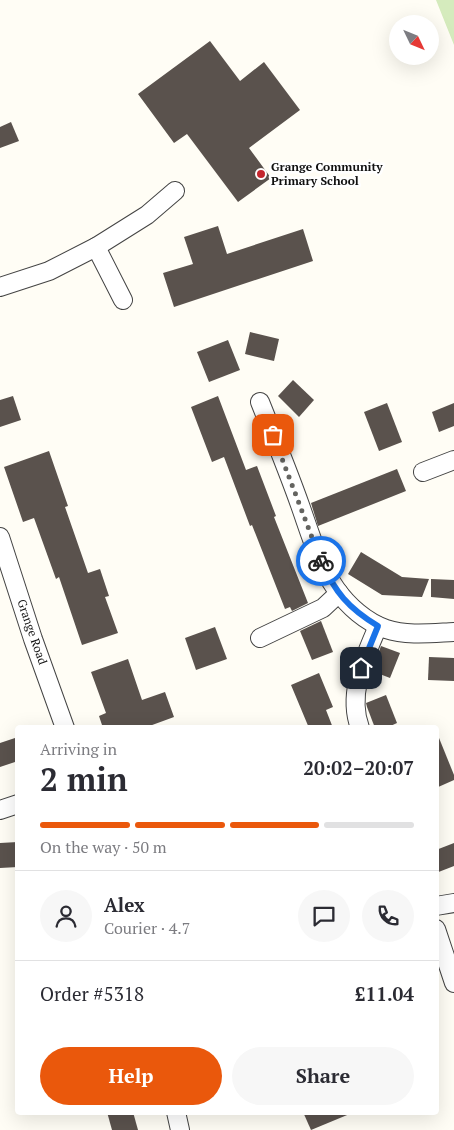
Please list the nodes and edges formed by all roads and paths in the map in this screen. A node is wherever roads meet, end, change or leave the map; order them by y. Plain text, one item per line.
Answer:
1 (175, 191) dead end
2 (96, 247) junction
3 (0, 287) edge
4 (123, 300) dead end
5 (260, 402) dead end
6 (454, 460) edge
7 (423, 472) dead end
8 (0, 537) edge
9 (339, 593) junction
10 (378, 626) junction
11 (454, 632) edge
12 (260, 638) dead end
13 (64, 725) edge
14 (359, 725) edge
15 (15, 805) edge
16 (0, 810) edge
17 (454, 903) edge
18 (439, 906) edge
19 (439, 938) edge
20 (454, 983) edge
21 (177, 1115) edge
22 (180, 1130) edge

1 - 2 street
2 - 3 street
2 - 4 street
5 - 9 street
6 - 7 street
8 - 13 street, Grange Road
9 - 10 street
9 - 12 street
10 - 11 street
10 - 14 street
15 - 16 street
17 - 18 street
19 - 20 street
21 - 22 street

